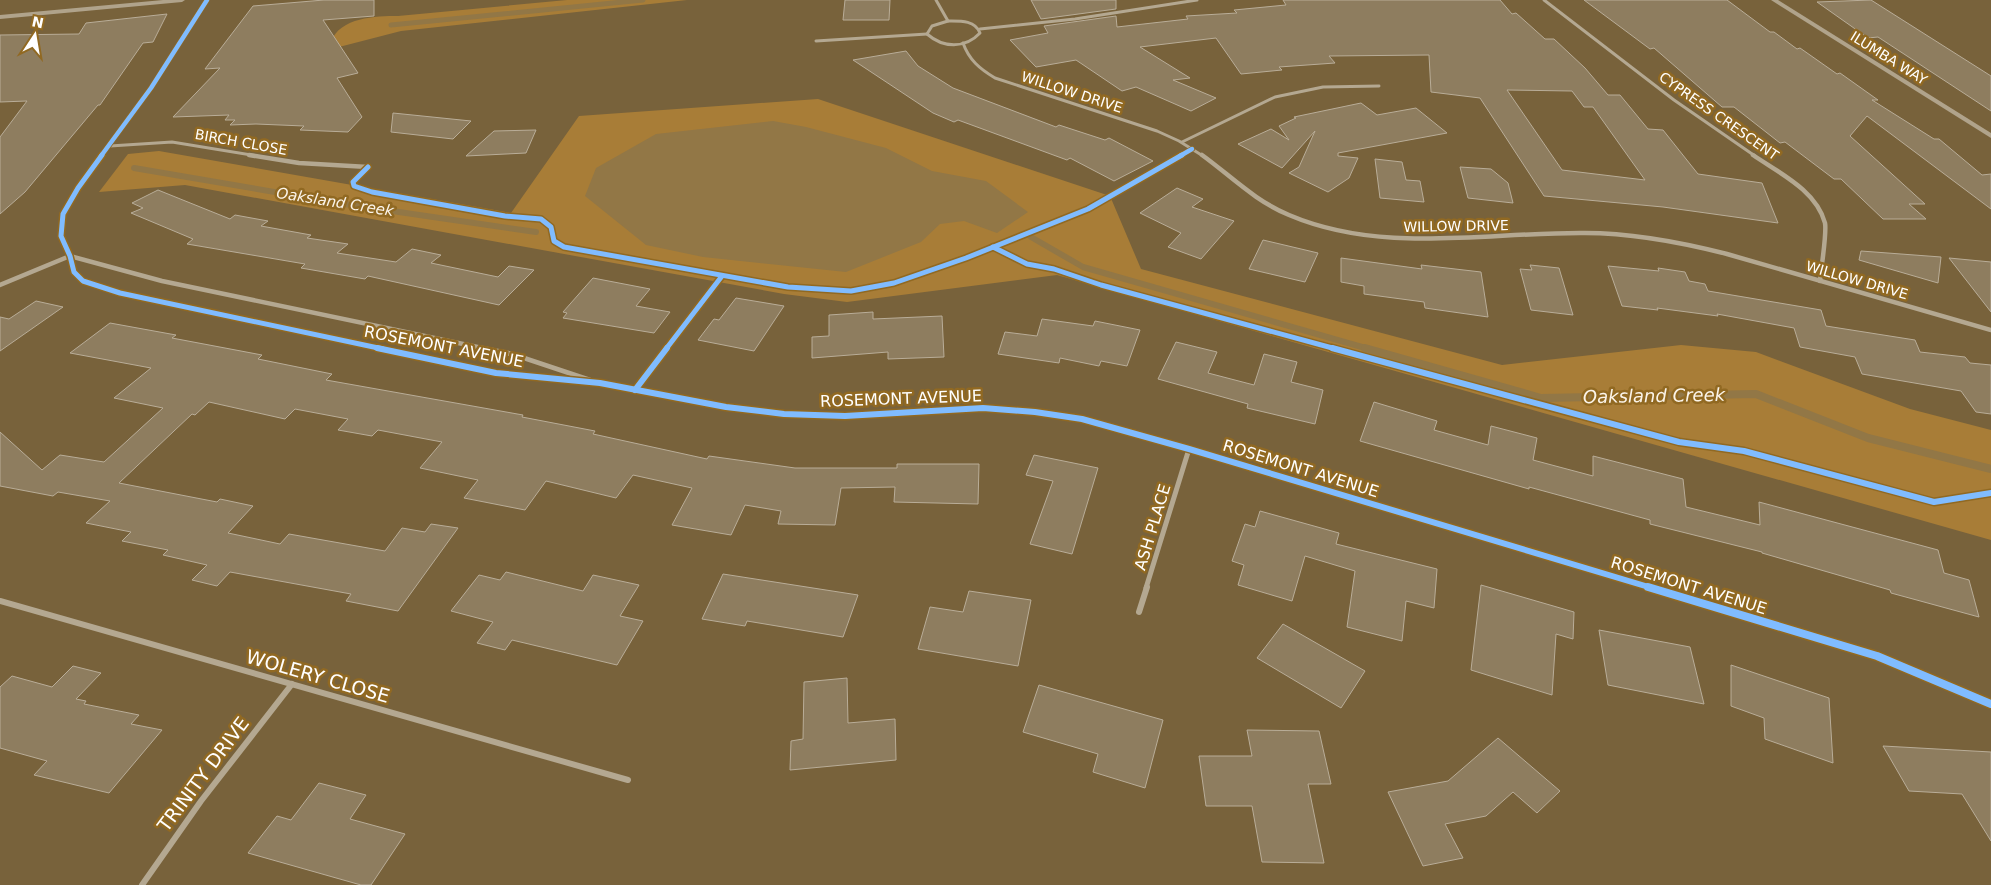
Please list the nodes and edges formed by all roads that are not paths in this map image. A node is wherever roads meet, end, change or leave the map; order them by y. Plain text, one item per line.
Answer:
1 (182, 0) edge
2 (207, 0) edge
3 (936, 0) edge
4 (1197, 0) edge
5 (1544, 0) edge
6 (1774, 0) edge
7 (0, 17) edge
8 (948, 21) junction
9 (980, 29) junction
10 (927, 34) junction
11 (816, 41) dead end
12 (962, 44) junction
13 (1379, 86) dead end
14 (1991, 136) edge
15 (1182, 142) junction
16 (110, 146) junction
17 (368, 166) dead end
18 (70, 256) junction
19 (1820, 281) junction
20 (0, 285) edge
21 (1991, 330) edge
22 (600, 383) junction
23 (1189, 449) junction
24 (0, 601) edge
25 (1139, 612) dead end
26 (292, 684) junction
27 (1991, 704) edge
28 (628, 780) dead end
29 (142, 885) edge

1 - 7 street
2 - 16 street, ROSEMONT AVENUE
3 - 8 street
4 - 9 street
5 - 19 street, CYPRESS CRESCENT
6 - 14 street, ILUMBA WAY
8 - 9 street
8 - 10 street
9 - 12 street
10 - 11 street
10 - 12 street
12 - 15 street, WILLOW DRIVE
13 - 15 street
15 - 19 street, WILLOW DRIVE
16 - 17 street, BIRCH CLOSE
16 - 18 street, ROSEMONT AVENUE
18 - 20 street
18 - 22 street, ROSEMONT AVENUE
18 - 22 street, ROSEMONT AVENUE
19 - 21 street, WILLOW DRIVE
22 - 23 street, ROSEMONT AVENUE
23 - 25 street, ASH PLACE
23 - 27 street, ROSEMONT AVENUE
24 - 26 street, WOLERY CLOSE
26 - 28 street, WOLERY CLOSE
26 - 29 street, TRINITY DRIVE

